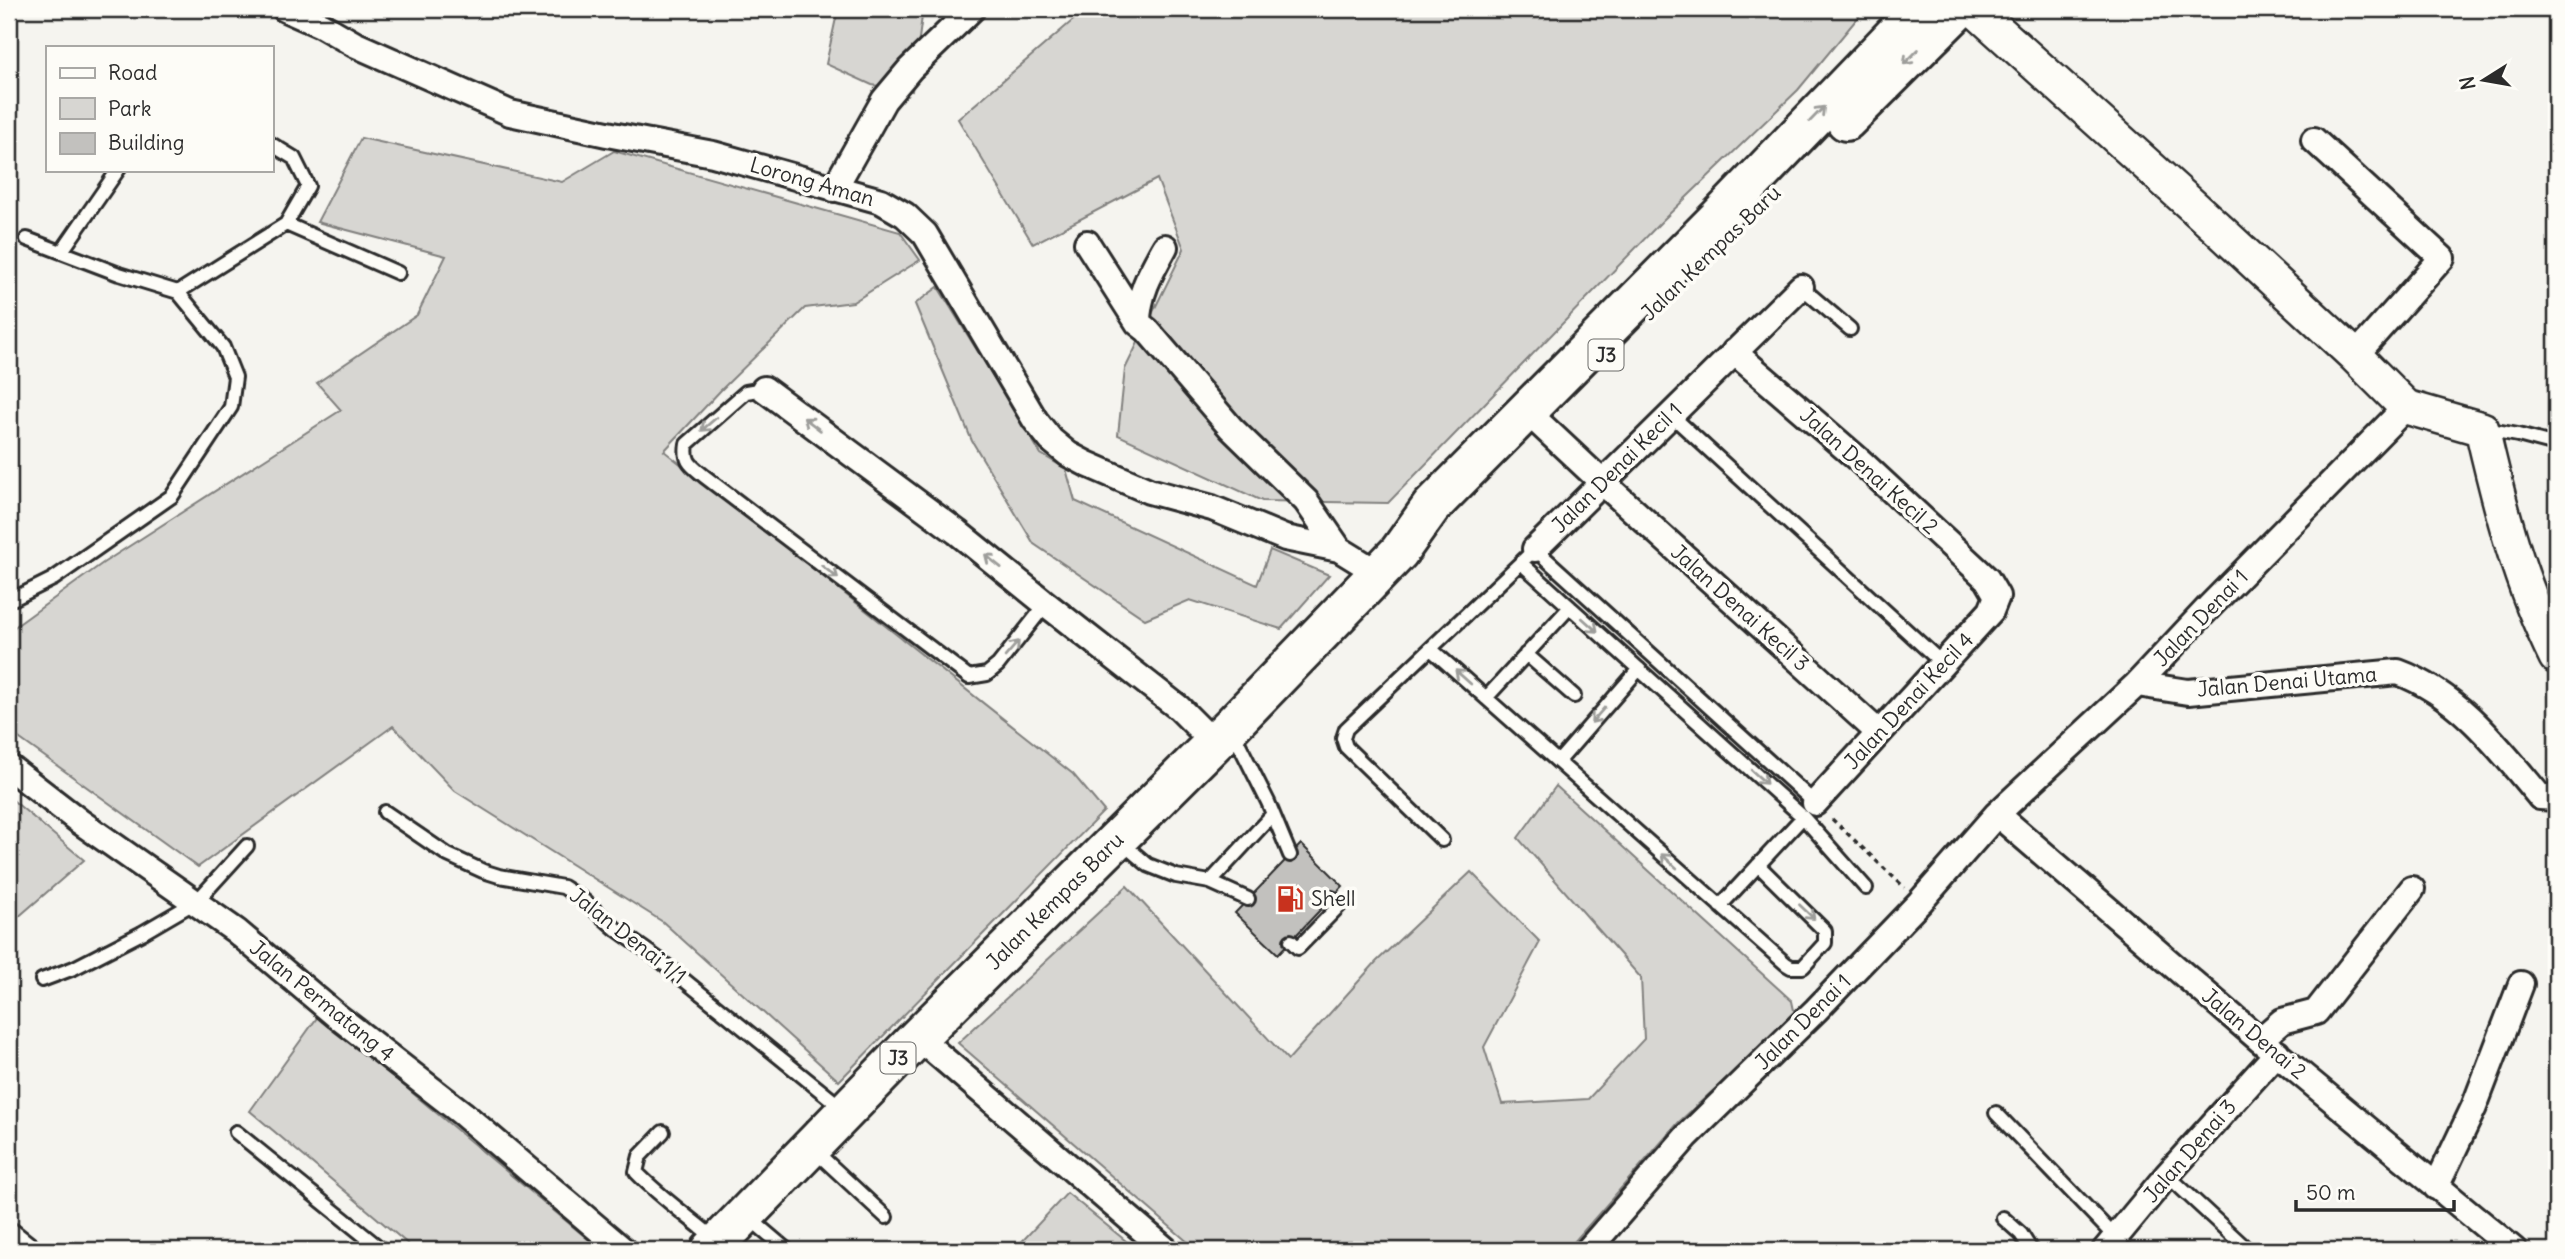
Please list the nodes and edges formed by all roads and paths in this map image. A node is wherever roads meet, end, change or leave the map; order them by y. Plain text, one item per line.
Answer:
1 (285, 9) edge
2 (971, 9) edge
3 (1919, 9) edge
4 (1959, 9) edge
5 (1974, 9) edge
6 (2314, 140) dead end
7 (273, 145) edge
8 (117, 172) edge
9 (834, 189) junction
10 (286, 224) junction
11 (27, 239) dead end
12 (1087, 243) dead end
13 (1165, 247) dead end
14 (62, 251) junction
15 (398, 273) dead end
16 (1801, 287) joint
17 (178, 292) junction
18 (1138, 323) junction
19 (1850, 329) dead end
20 (1734, 352) junction
21 (2355, 356) junction
22 (764, 389) joint
23 (2406, 407) junction
24 (1671, 415) junction
25 (1538, 422) junction
26 (2483, 429) junction
27 (2556, 445) edge
28 (1602, 482) junction
29 (1339, 549) junction
30 (1528, 556) junction
31 (1388, 563) junction
32 (1997, 596) joint
33 (9, 598) edge
34 (1046, 604) junction
35 (1570, 607) junction
36 (1432, 650) junction
37 (1526, 654) junction
38 (2556, 657) edge
39 (1943, 664) junction
40 (1639, 669) junction
41 (2137, 684) junction
42 (1574, 696) dead end
43 (1486, 698) junction
44 (1879, 733) junction
45 (1222, 734) junction
46 (1558, 762) junction
47 (9, 767) edge
48 (2556, 798) edge
49 (1809, 810) junction
50 (385, 812) dead end
51 (1997, 814) junction
52 (1272, 815) junction
53 (1118, 839) junction
54 (1442, 840) dead end
55 (247, 846) dead end
56 (1290, 855) dead end
57 (1758, 865) junction
58 (1210, 882) junction
59 (1866, 888) dead end
60 (2412, 889) dead end
61 (1332, 898) dead end
62 (1248, 899) dead end
63 (197, 901) junction
64 (1920, 902) junction
65 (1720, 906) junction
66 (1291, 941) dead end
67 (43, 980) dead end
68 (2521, 984) dead end
69 (918, 1037) junction
70 (2269, 1046) junction
71 (846, 1111) junction
72 (1996, 1113) dead end
73 (236, 1132) dead end
74 (663, 1132) dead end
75 (811, 1148) junction
76 (2167, 1175) junction
77 (2436, 1187) junction
78 (745, 1215) junction
79 (886, 1217) dead end
80 (2003, 1218) dead end
81 (9, 1235) edge
82 (2111, 1244) edge
83 (715, 1246) edge
84 (28, 1250) edge
85 (382, 1250) edge
86 (623, 1250) edge
87 (787, 1250) edge
88 (1166, 1250) edge
89 (1588, 1250) edge
90 (2031, 1250) edge
91 (2248, 1250) edge
92 (2514, 1250) edge

1 - 9 street, Lorong Aman
2 - 9 street
31 -> 3 main road, Jalan Kempas Baru / J3
4 -> 25 main road, Jalan Kempas Baru / J3
5 - 21 street
6 - 21 street
7 - 10 lane
8 - 14 lane
9 - 29 street, Lorong Aman
10 - 15 lane
10 - 17 lane
11 - 14 lane
12 - 18 street
13 - 18 street
14 - 17 lane
16 - 19 lane
16 - 20 street, Jalan Denai Kecil 1
17 - 33 lane
18 - 29 street
20 - 24 street, Jalan Denai Kecil 1
20 - 32 street, Jalan Denai Kecil 2
21 - 23 street
34 -> 22 street
22 -> 34 lane
23 - 26 street
23 - 41 street, Jalan Denai 1
24 - 28 street, Jalan Denai Kecil 1
24 - 39 lane
25 - 28 street, Jalan Denai Kecil 3
25 - 31 main road, Jalan Kempas Baru / J3
26 - 27 lane
26 - 38 street
28 - 30 street, Jalan Denai Kecil 1
28 - 44 street, Jalan Denai Kecil 3
29 - 31 street, Lorong Aman
30 - 35 lane
30 - 36 lane, Jalan Denai Kecil 1
30 - 49 lane
31 - 45 main road, Jalan Kempas Baru / J3
32 - 39 street, Jalan Denai Kecil 4
34 - 45 street
35 - 37 lane
35 -> 40 lane
43 -> 36 lane
36 - 54 lane, Jalan Denai Kecil 1
37 - 42 lane
37 - 43 lane
39 - 44 street, Jalan Denai Kecil 4
40 -> 46 lane
40 -> 49 lane
41 - 48 street, Jalan Denai Utama
41 - 51 street, Jalan Denai 1
43 - 46 lane
44 - 49 street, Jalan Denai Kecil 4
45 - 52 lane
45 - 53 main road, Jalan Kempas Baru / J3
65 -> 46 lane
47 - 63 street, Jalan Permatang 4
49 - 57 lane
49 - 59 lane
49 - 64 path
50 - 71 lane, Jalan Denai 1/1
51 - 64 street, Jalan Denai 1
51 - 70 street, Jalan Denai 2
52 - 56 lane
52 - 58 lane
53 - 58 lane
53 - 69 main road, Jalan Kempas Baru / J3
55 - 63 lane
57 - 65 lane
57 -> 65 lane
58 - 62 lane
60 - 70 street, Jalan Denai 3
61 - 66 lane
63 - 67 lane
63 - 86 street, Jalan Permatang 4
64 - 89 street, Jalan Denai 1
68 - 77 street
69 - 71 main road, Jalan Kempas Baru / J3
69 - 88 street
70 - 76 street, Jalan Denai 3
70 - 77 street, Jalan Denai 2
71 - 75 main road, Jalan Kempas Baru / J3
72 - 82 lane
73 - 85 lane
74 - 83 lane
75 - 78 main road, Jalan Kempas Baru / J3
75 - 79 lane
76 - 82 street, Jalan Denai 3
76 - 91 lane
77 - 92 street, Jalan Denai 2
78 - 83 main road, Jalan Kempas Baru / J3
78 - 87 lane
80 - 90 lane
81 - 84 street

